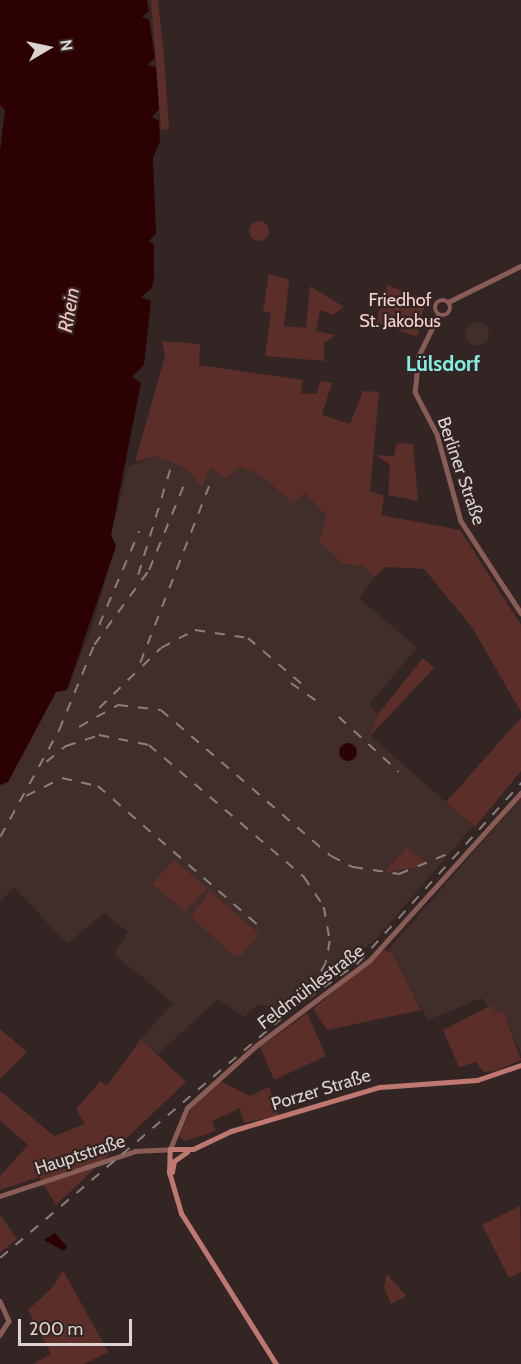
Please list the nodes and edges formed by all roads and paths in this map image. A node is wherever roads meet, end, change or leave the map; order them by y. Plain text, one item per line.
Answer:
1 (521, 266) edge
2 (448, 302) junction
3 (439, 315) junction
4 (521, 613) edge
5 (521, 793) edge
6 (521, 1065) edge
7 (170, 1149) junction
8 (190, 1150) junction
9 (171, 1179) junction
10 (0, 1196) edge
11 (0, 1301) edge
12 (0, 1335) edge
13 (276, 1364) edge

1 - 2 street
2 - 3 street
2 - 3 street
3 - 4 street, Berliner Straße
5 - 7 street, Feldmühlestraße
6 - 8 main road, Porzer Straße
7 - 8 main road, Porzer Straße
7 - 9 main road
7 - 10 street, Hauptstraße
8 - 9 main road
9 - 13 main road
11 - 12 street

